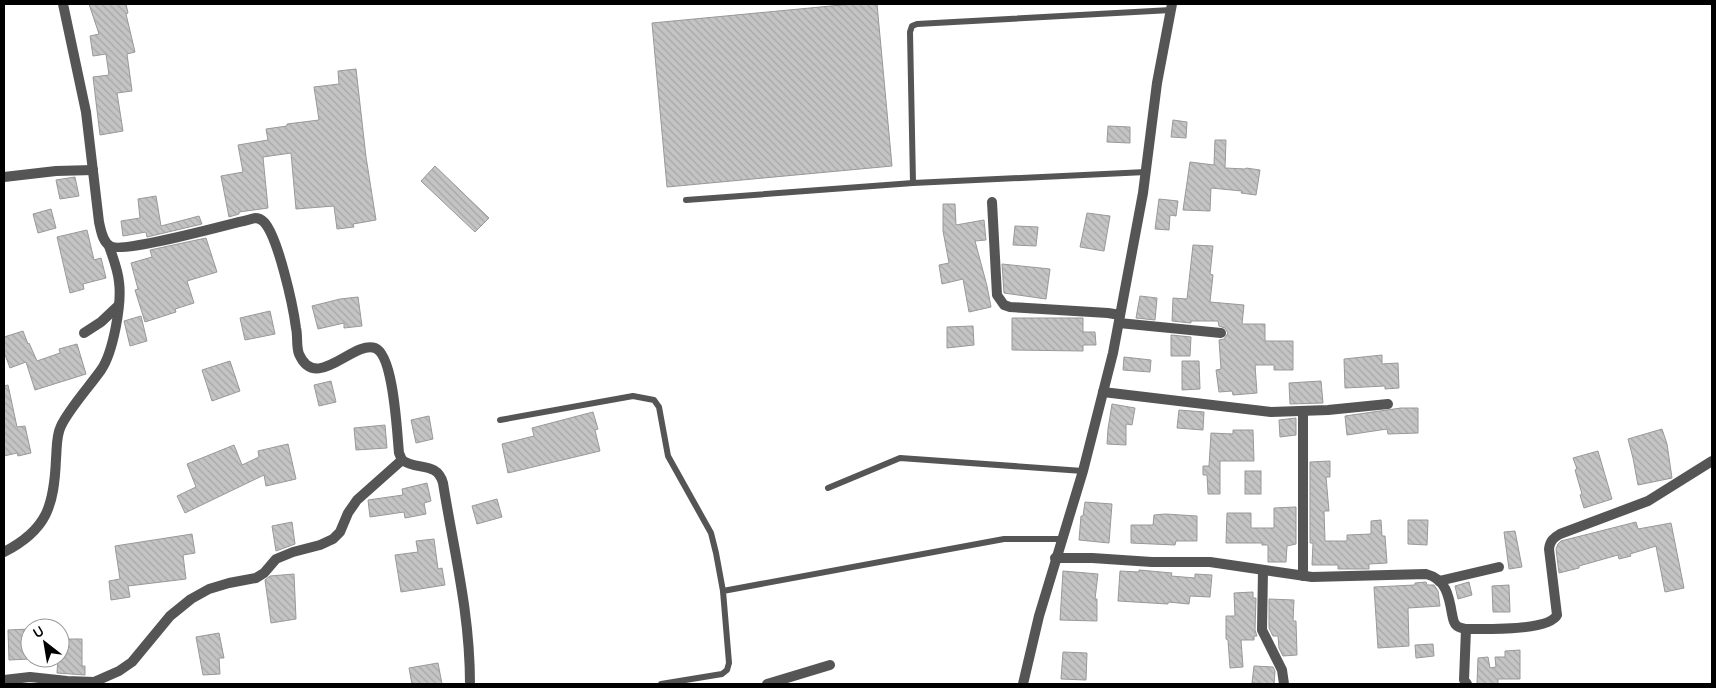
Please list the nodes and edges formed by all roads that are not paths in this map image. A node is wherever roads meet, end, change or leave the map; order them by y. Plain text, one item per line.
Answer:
1 (63, 4) edge
2 (1171, 7) edge
3 (93, 170) junction
4 (1146, 172) junction
5 (4, 177) edge
6 (913, 183) junction
7 (686, 200) dead end
8 (992, 202) dead end
9 (109, 246) junction
10 (118, 306) junction
11 (1119, 319) junction
12 (84, 332) dead end
13 (1221, 332) dead end
14 (1103, 392) junction
15 (1388, 404) dead end
16 (1303, 412) junction
17 (500, 420) dead end
18 (402, 460) junction
19 (1712, 461) edge
20 (1083, 470) junction
21 (828, 488) dead end
22 (1063, 538) junction
23 (4, 552) edge
24 (1055, 558) junction
25 (1499, 567) dead end
26 (1262, 570) junction
27 (1303, 576) junction
28 (1439, 581) junction
29 (723, 591) junction
30 (1466, 629) junction
31 (830, 665) dead end
32 (4, 680) edge
33 (470, 684) edge
34 (661, 684) edge
35 (767, 684) edge
36 (1023, 684) edge
37 (1284, 684) edge
38 (1467, 684) edge

1 - 3 street
2 - 4 street
2 - 6 lane
3 - 5 street
3 - 9 street
4 - 6 lane
4 - 11 street
6 - 7 lane
8 - 11 street
9 - 10 street
9 - 18 street
10 - 12 street
10 - 23 street
11 - 13 street
11 - 14 street
14 - 16 street
14 - 20 street
15 - 16 street
16 - 27 street
17 - 29 lane
18 - 32 street
18 - 33 street
19 - 30 street
20 - 21 lane
20 - 22 street
22 - 24 street
22 - 29 lane
24 - 26 street
24 - 36 street
25 - 28 street
26 - 27 street
26 - 37 street
27 - 28 street
28 - 30 street
29 - 34 lane
30 - 38 street
31 - 35 street

